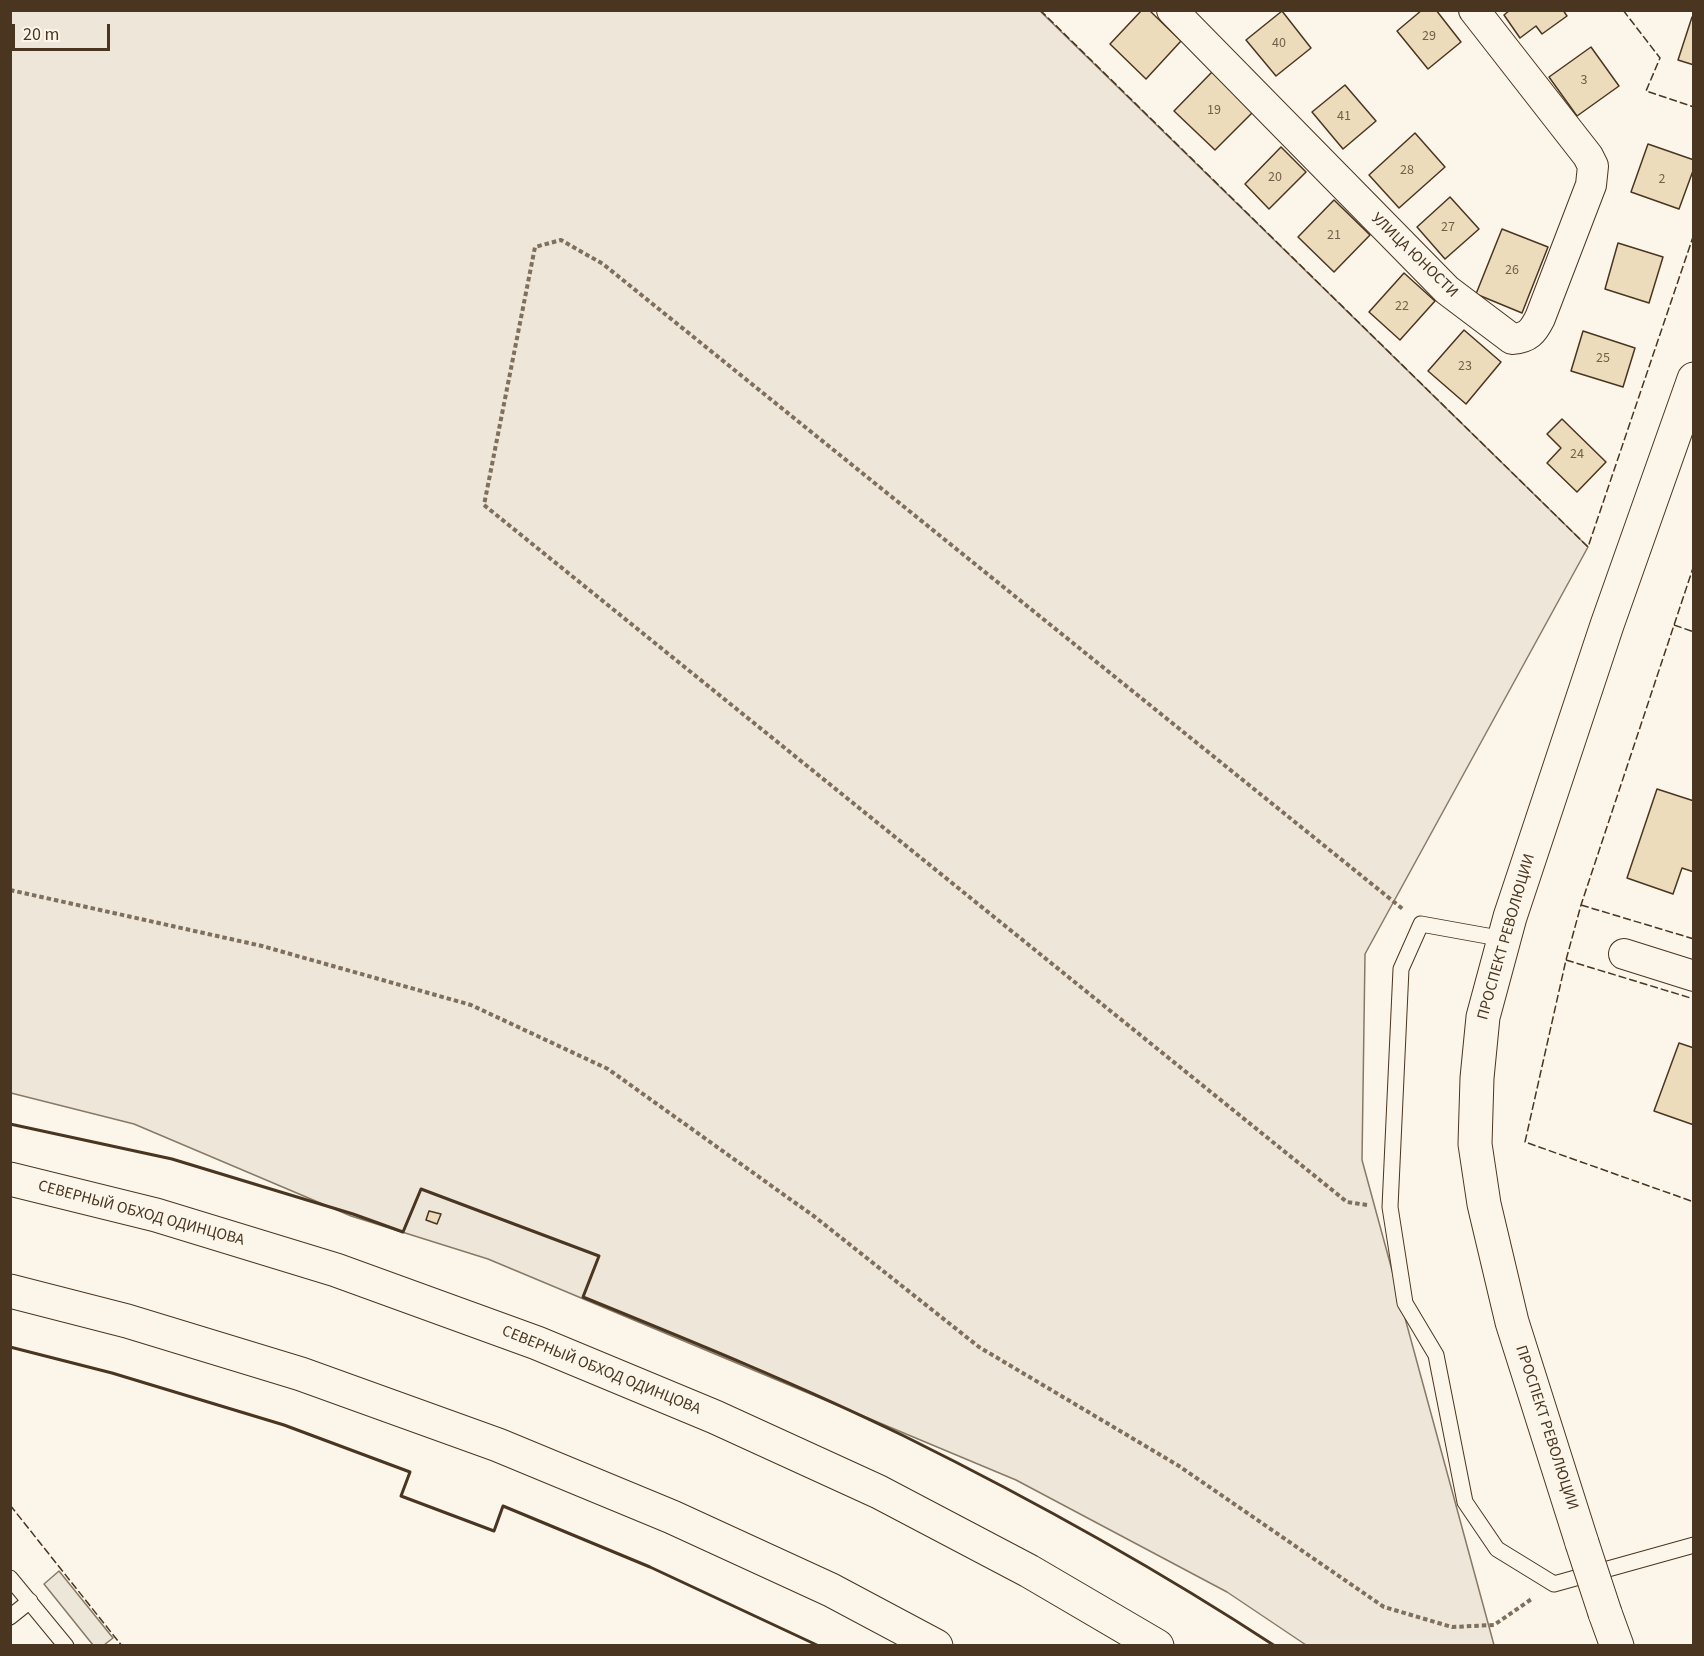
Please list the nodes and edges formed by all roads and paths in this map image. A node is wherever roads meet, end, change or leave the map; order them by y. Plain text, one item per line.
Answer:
1 (1172, 10) edge
2 (1474, 10) edge
3 (1694, 379) edge
4 (10, 890) edge
5 (1421, 924) junction
6 (1504, 939) junction
7 (1624, 954) dead end
8 (1694, 975) edge
9 (10, 1179) edge
10 (1390, 1207) junction
11 (10, 1292) edge
12 (1694, 1545) edge
13 (10, 1578) edge
14 (1554, 1584) junction
15 (30, 1601) junction
16 (10, 1617) edge
17 (66, 1646) edge
18 (936, 1646) edge
19 (1157, 1646) edge
20 (1617, 1646) edge

1 - 2 street, УЛИЦА ЮНОСТИ
3 - 6 main road, ПРОСПЕКТ РЕВОЛЮЦИИ
4 - 14 path
5 - 6 lane
5 - 10 lane
5 - 10 path
6 - 20 main road, ПРОСПЕКТ РЕВОЛЮЦИИ, bridge
7 - 8 street
9 - 19 main road, СЕВЕРНЫЙ ОБХОД ОДИНЦОВА
10 - 14 lane
11 - 18 main road
12 - 14 lane
13 - 15 lane
15 - 16 lane
15 - 17 lane

